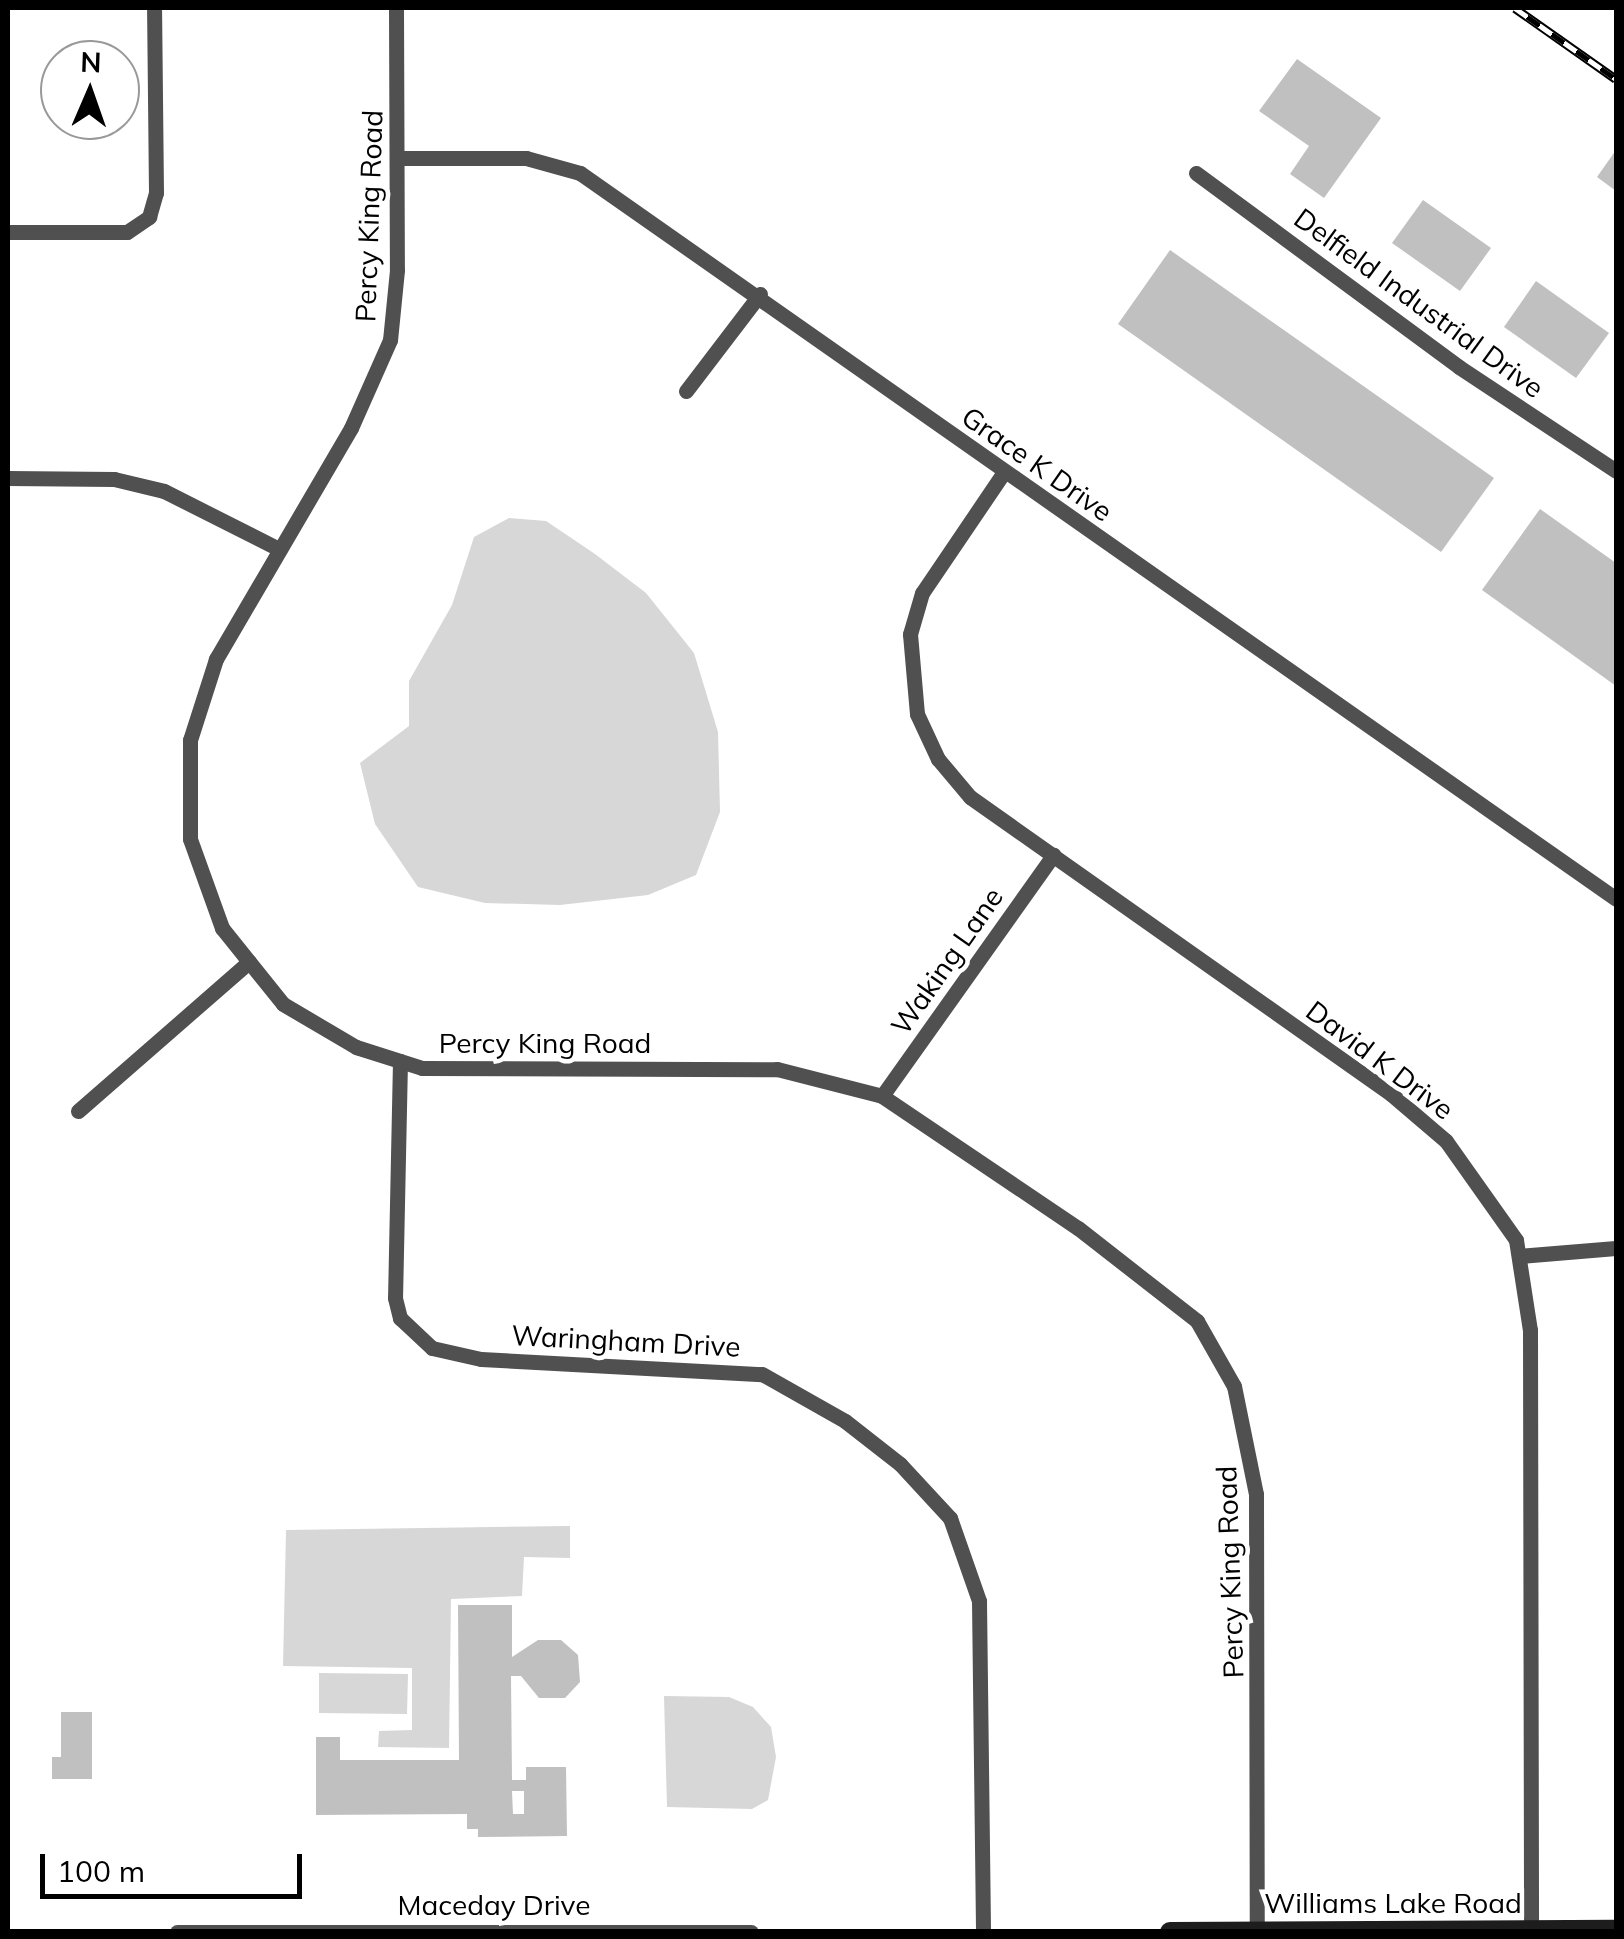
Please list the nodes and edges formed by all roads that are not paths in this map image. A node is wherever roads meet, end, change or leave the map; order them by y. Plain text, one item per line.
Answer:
1 (154, 8) edge
2 (396, 8) edge
3 (399, 158) junction
4 (1196, 173) dead end
5 (8, 232) edge
6 (760, 294) junction
7 (686, 391) dead end
8 (1616, 471) edge
9 (1004, 472) junction
10 (8, 478) edge
11 (280, 549) junction
12 (1052, 855) junction
13 (1616, 899) edge
14 (249, 962) junction
15 (400, 1061) junction
16 (882, 1096) junction
17 (78, 1111) dead end
18 (1616, 1248) edge
19 (1519, 1256) junction
20 (1257, 1930) edge
21 (1531, 1930) edge
22 (1616, 1930) edge
23 (177, 1932) edge
24 (751, 1932) edge
25 (984, 1932) edge
26 (1170, 1932) edge

1 - 5 street
2 - 3 street, Percy King Road
3 - 6 street, Grace K Drive
3 - 11 street, Percy King Road
4 - 8 street, Delfield Industrial Drive
6 - 7 street
6 - 9 street, Grace K Drive
9 - 12 street, David K Drive
9 - 13 street, Grace K Drive
10 - 11 street
11 - 14 street, Percy King Road
12 - 16 street, Waking Lane
12 - 19 street, David K Drive
14 - 15 street, Percy King Road
14 - 17 street
15 - 16 street, Percy King Road
15 - 25 street, Waringham Drive
16 - 20 street, Percy King Road
18 - 19 street
19 - 21 street, David K Drive
20 - 21 main road, Williams Lake Road
20 - 26 main road, Williams Lake Road
21 - 22 main road, Williams Lake Road
23 - 24 street, Maceday Drive

